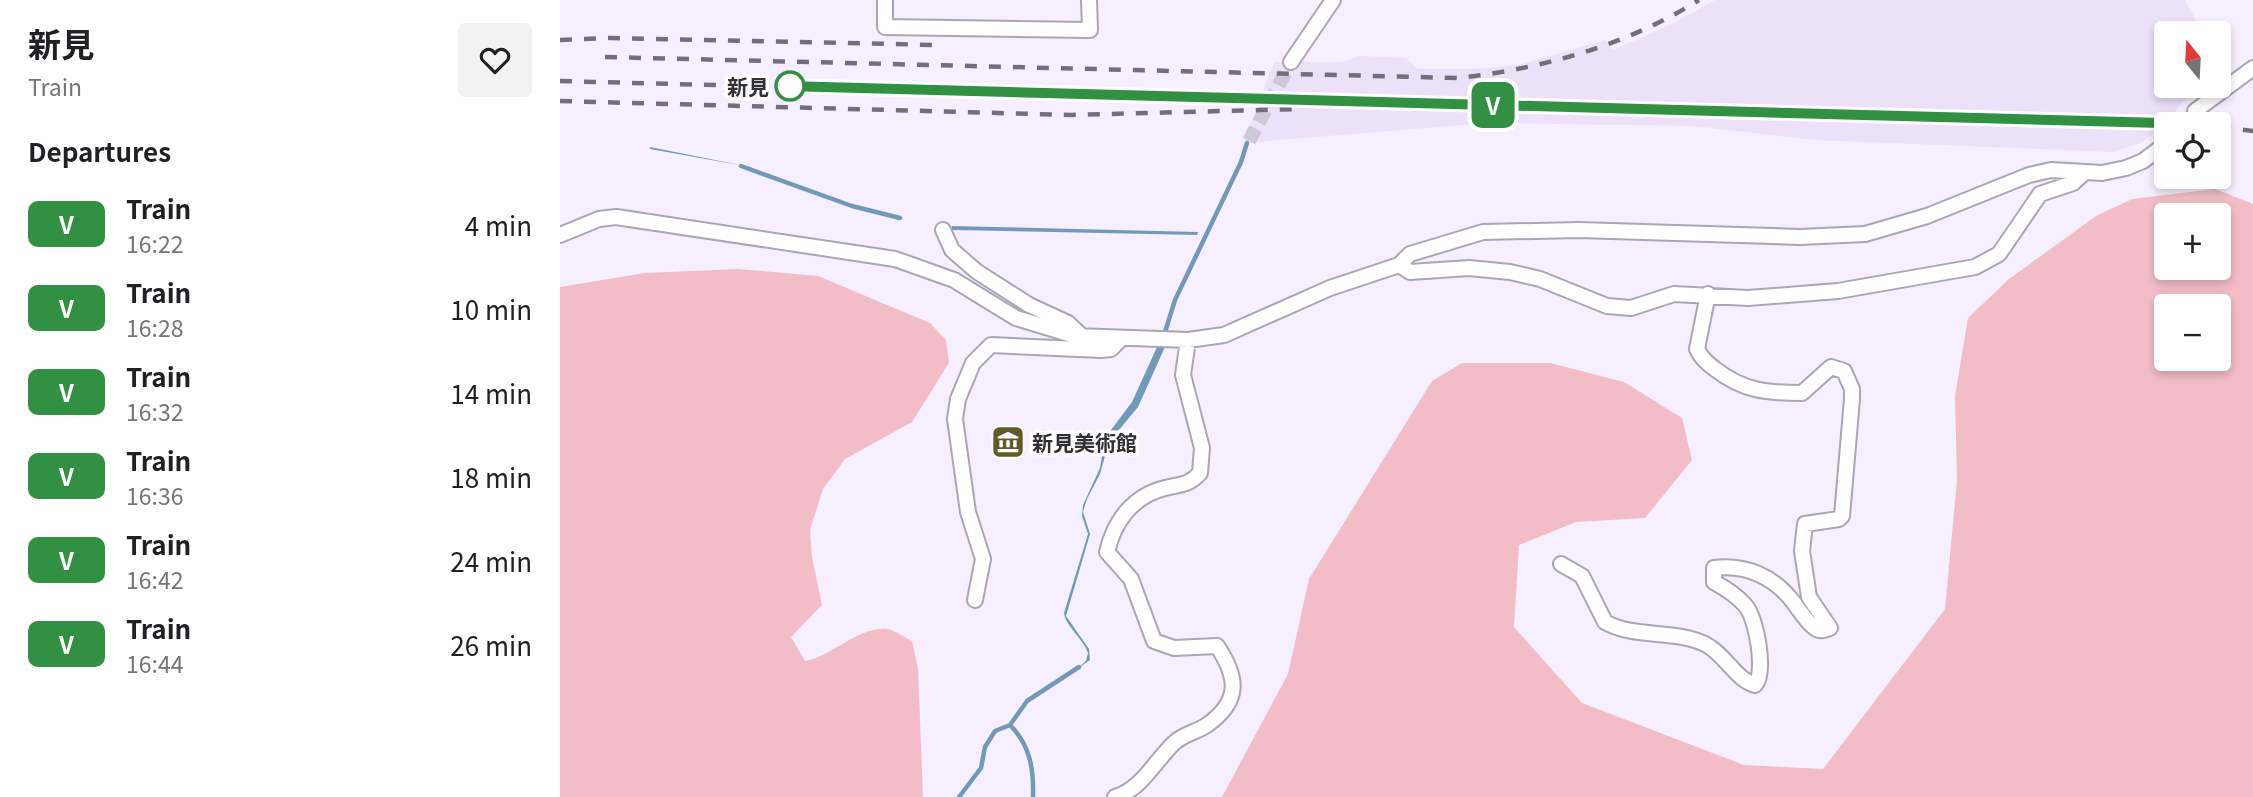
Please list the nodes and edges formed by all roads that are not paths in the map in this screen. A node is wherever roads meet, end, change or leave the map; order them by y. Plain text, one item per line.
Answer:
1 (885, 0) edge
2 (1089, 0) edge
3 (1333, 0) edge
4 (1291, 62) tunnel mouth
5 (2253, 68) edge
6 (2195, 111) tunnel mouth
7 (2154, 153) edge
8 (2084, 173) junction
9 (943, 230) dead end
10 (560, 235) edge
11 (1399, 265) junction
12 (1708, 294) junction
13 (1083, 337) junction
14 (1122, 338) junction
15 (1188, 340) junction
16 (1561, 564) dead end
17 (975, 600) dead end
18 (1115, 797) edge

1 - 2 street
3 - 4 street
5 - 6 street
7 - 8 street
8 - 11 street
8 - 12 street
9 - 13 street
10 - 13 street
11 - 12 street
11 - 15 street
12 - 16 street
13 - 14 street
14 - 15 street
14 - 17 street
15 - 18 street

